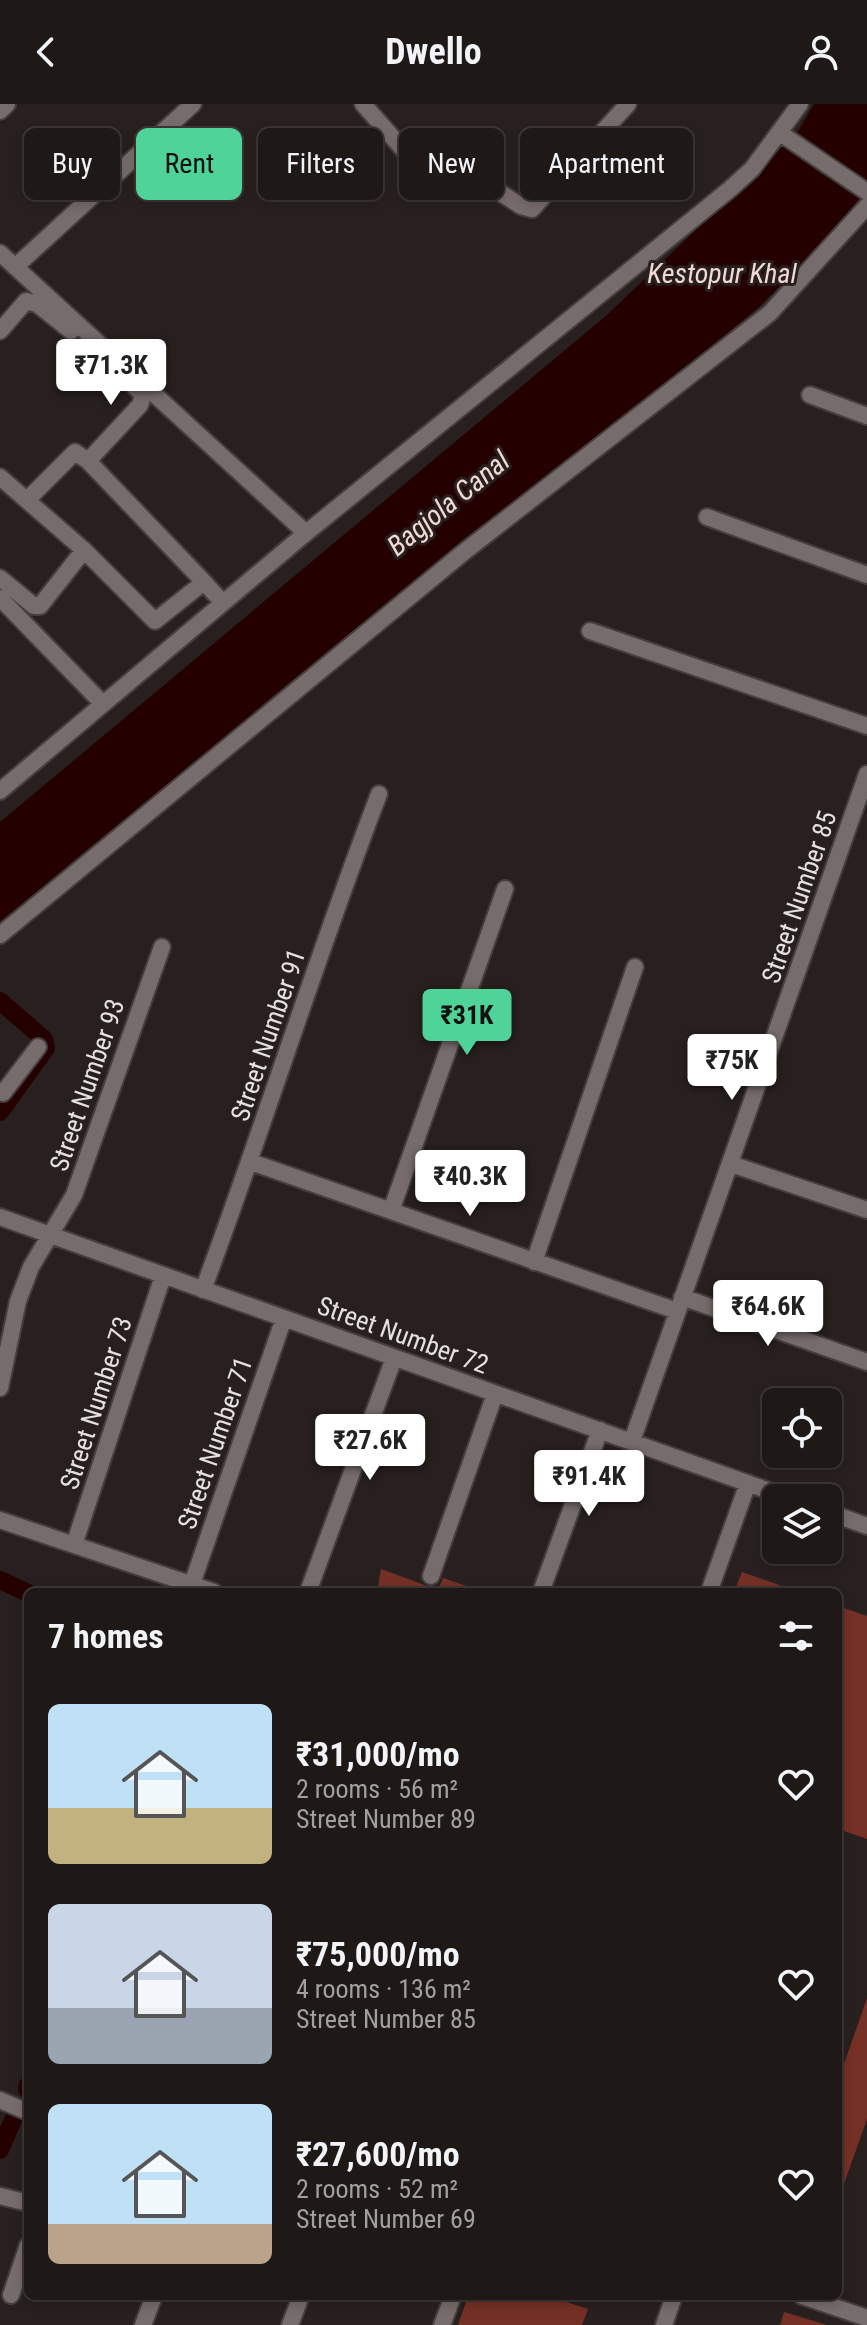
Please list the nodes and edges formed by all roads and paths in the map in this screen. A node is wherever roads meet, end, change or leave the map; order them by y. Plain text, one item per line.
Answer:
1 (7, 104) edge
2 (193, 104) edge
3 (363, 104) edge
4 (628, 104) edge
5 (800, 104) edge
6 (0, 111) edge
7 (780, 133) junction
8 (867, 192) edge
9 (867, 206) edge
10 (0, 253) edge
11 (15, 267) junction
12 (0, 331) edge
13 (810, 395) dead end
14 (867, 416) edge
15 (88, 461) junction
16 (0, 477) edge
17 (27, 500) junction
18 (707, 517) dead end
19 (306, 533) junction
20 (84, 550) junction
21 (867, 575) edge
22 (0, 578) edge
23 (204, 582) junction
24 (0, 598) edge
25 (223, 603) junction
26 (155, 621) junction
27 (590, 631) dead end
28 (176, 643) junction
29 (103, 704) junction
30 (867, 726) edge
31 (867, 774) edge
32 (1, 789) edge
33 (379, 794) dead end
34 (505, 889) dead end
35 (0, 935) edge
36 (162, 947) dead end
37 (635, 967) dead end
38 (38, 1047) dead end
39 (1, 1089) edge
40 (251, 1162) junction
41 (731, 1164) junction
42 (867, 1210) edge
43 (391, 1211) junction
44 (0, 1217) edge
45 (47, 1234) junction
46 (534, 1262) junction
47 (163, 1276) junction
48 (203, 1290) junction
49 (679, 1304) junction
50 (284, 1318) junction
51 (394, 1358) junction
52 (867, 1362) edge
53 (0, 1388) edge
54 (495, 1394) junction
55 (600, 1430) junction
56 (632, 1441) junction
57 (748, 1483) junction
58 (762, 1488) edge
59 (842, 1517) edge
60 (0, 1520) edge
61 (867, 1526) edge
62 (74, 1545) junction
63 (431, 1576) dead end
64 (192, 1584) junction
65 (203, 1588) edge
66 (309, 1588) edge
67 (542, 1588) edge
68 (710, 1588) edge
69 (0, 2100) edge
70 (24, 2110) edge
71 (0, 2196) edge
72 (24, 2202) edge
73 (24, 2257) edge
74 (11, 2295) dead end
75 (152, 2300) edge
76 (299, 2300) edge
77 (451, 2300) edge
78 (673, 2300) edge
79 (814, 2300) edge
80 (867, 2318) edge
81 (143, 2325) edge
82 (290, 2325) edge
83 (442, 2325) edge
84 (664, 2325) edge

1 - 6 street
2 - 11 street
3 - 4 street
5 - 7 street
7 - 8 street
7 - 19 street
9 - 35 street
10 - 11 street
11 - 19 street
12 - 15 street
13 - 14 street
15 - 17 street
15 - 23 street
16 - 17 street
17 - 20 street
18 - 21 street
19 - 25 street
20 - 22 street
20 - 26 street
23 - 25 street
23 - 26 street
24 - 29 street
25 - 28 street
26 - 28 street
27 - 30 street
28 - 29 street
29 - 32 street
31 - 41 street, Street Number 85
33 - 40 street, Street Number 91
34 - 43 street
36 - 45 street, Street Number 93
37 - 46 street
38 - 39 street
40 - 43 street
40 - 48 street, Street Number 91
41 - 42 street
41 - 49 street, Street Number 85
43 - 46 street
44 - 45 street, Street Number 72
45 - 47 street, Street Number 72
45 - 53 street, Street Number 93
46 - 49 street
47 - 48 street, Street Number 72
47 - 62 street, Street Number 73
48 - 50 street, Street Number 72
49 - 52 street
49 - 56 street, Street Number 85
50 - 51 street, Street Number 72
50 - 64 street, Street Number 71
51 - 54 street, Street Number 72
51 - 66 street
54 - 55 street, Street Number 72
54 - 63 street
55 - 56 street, Street Number 72
55 - 67 street
56 - 57 street, Street Number 72
57 - 58 street, Street Number 72
57 - 68 street
59 - 61 street
60 - 62 street
62 - 64 street
64 - 65 street
69 - 70 street
71 - 72 street
73 - 74 street
75 - 81 street
76 - 82 street
77 - 83 street
78 - 84 street
79 - 80 street

